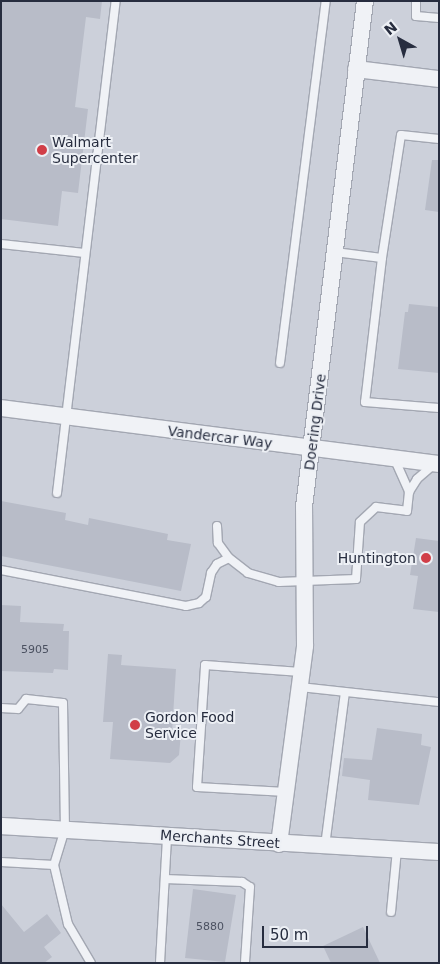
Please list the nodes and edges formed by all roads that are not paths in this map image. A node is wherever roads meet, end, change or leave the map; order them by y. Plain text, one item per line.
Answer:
1 (116, 1) edge
2 (326, 1) edge
3 (365, 1) edge
4 (416, 1) edge
5 (439, 18) edge
6 (356, 69) junction
7 (439, 79) edge
8 (439, 139) edge
9 (1, 244) edge
10 (335, 252) junction
11 (85, 253) junction
12 (382, 258) junction
13 (280, 364) dead end
14 (1, 408) edge
15 (439, 408) edge
16 (64, 416) junction
17 (312, 448) junction
18 (394, 458) junction
19 (436, 463) edge
20 (409, 492) junction
21 (57, 493) dead end
22 (217, 526) dead end
23 (228, 558) junction
24 (1, 570) edge
25 (305, 581) junction
26 (301, 680) junction
27 (345, 693) junction
28 (439, 702) edge
29 (1, 708) edge
30 (286, 792) junction
31 (1, 826) edge
32 (65, 829) junction
33 (166, 836) junction
34 (279, 844) junction
35 (325, 846) junction
36 (437, 849) edge
37 (397, 850) junction
38 (1, 862) edge
39 (54, 865) junction
40 (165, 880) junction
41 (391, 912) dead end
42 (92, 963) edge
43 (160, 963) edge
44 (245, 963) edge

1 - 11 lane
2 - 13 lane
3 - 6 street, Doering Drive
4 - 5 lane
6 - 7 street
6 - 10 street, Doering Drive
8 - 12 lane
9 - 11 lane
10 - 12 lane
10 - 17 street, Doering Drive
11 - 16 lane
12 - 15 lane
14 - 16 street, Vandercar Way
16 - 17 street, Vandercar Way
16 - 21 lane
17 - 18 street, Vandercar Way
17 - 25 street, Doering Drive
18 - 19 street, Vandercar Way
18 - 20 lane
19 - 20 lane
20 - 25 lane
22 - 23 lane
23 - 24 lane
23 - 25 lane
25 - 26 street, Doering Drive
26 - 27 lane
26 - 30 street, Doering Drive
26 - 30 lane
27 - 28 lane
27 - 35 lane
29 - 32 lane
30 - 34 street, Doering Drive
31 - 32 street, Merchants Street
32 - 33 street, Merchants Street
32 - 39 lane
33 - 34 street, Merchants Street
33 - 40 lane
34 - 35 street, Merchants Street
35 - 37 street, Merchants Street
36 - 37 street, Merchants Street
37 - 41 lane
38 - 39 lane
39 - 42 lane
40 - 43 lane
40 - 44 lane

